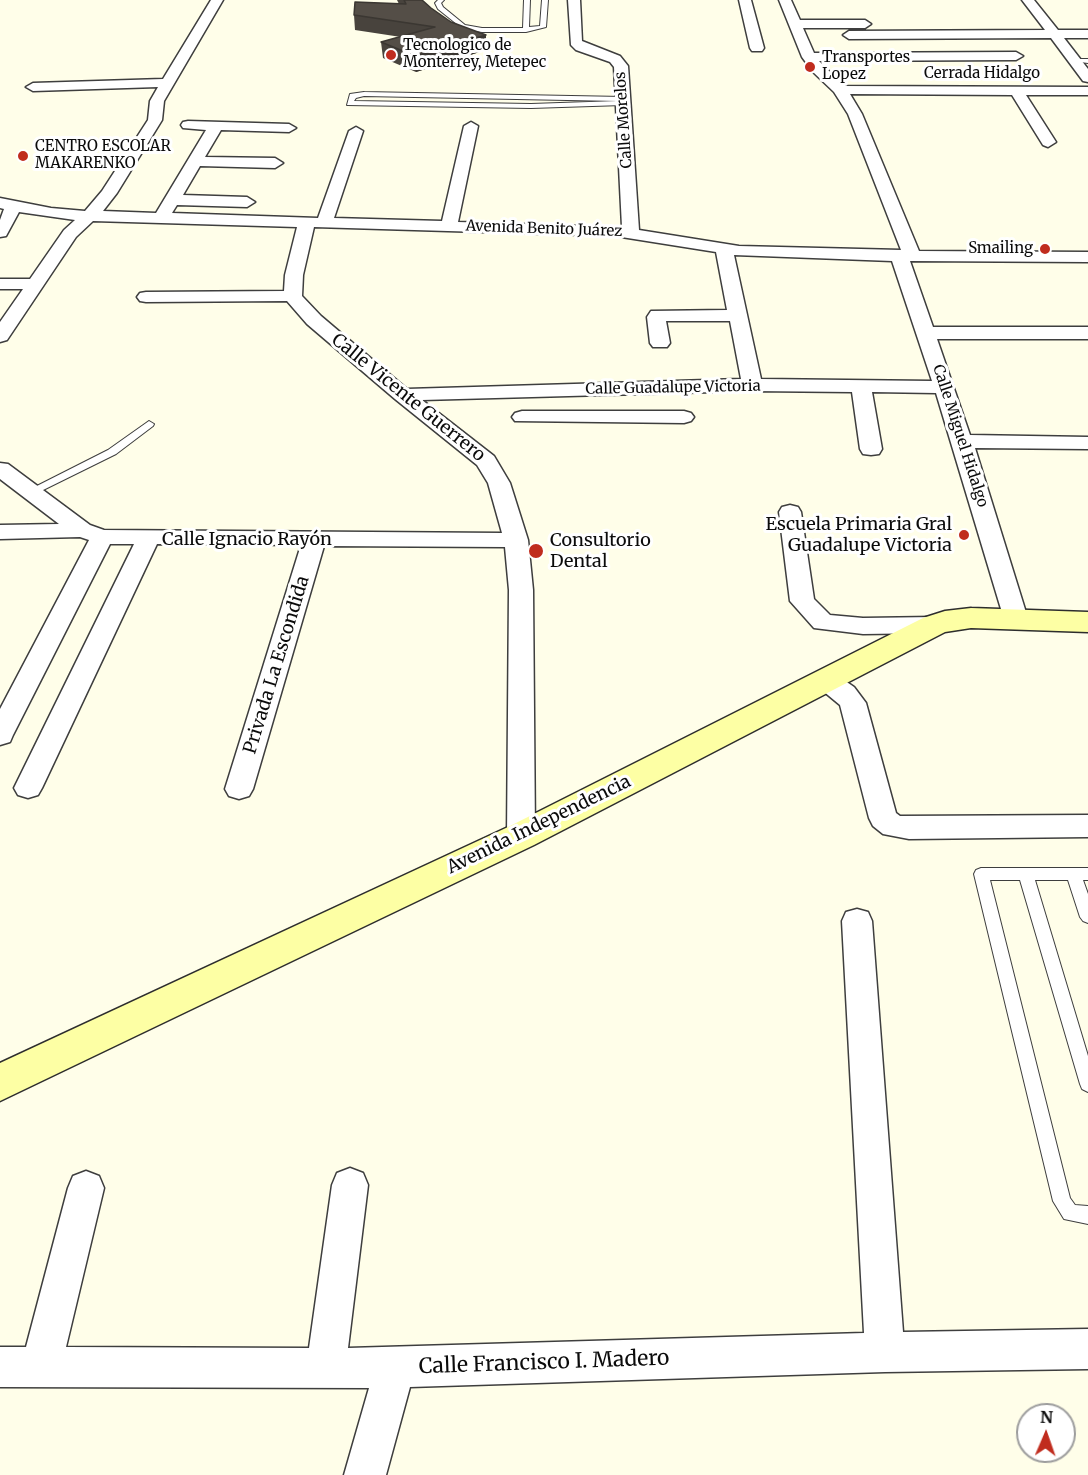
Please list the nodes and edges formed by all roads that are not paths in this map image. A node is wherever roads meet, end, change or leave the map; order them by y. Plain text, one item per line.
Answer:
1 (217, 0) edge
2 (441, 0) edge
3 (527, 0) edge
4 (545, 0) edge
5 (574, 0) edge
6 (745, 0) edge
7 (785, 0) edge
8 (1028, 0) edge
9 (527, 9) junction
10 (545, 9) junction
11 (526, 19) junction
12 (545, 19) junction
13 (795, 24) junction
14 (865, 24) dead end
15 (526, 30) junction
16 (1054, 34) junction
17 (1088, 34) edge
18 (849, 35) dead end
19 (758, 48) dead end
20 (809, 57) junction
21 (1016, 57) dead end
22 (1081, 61) edge
23 (1088, 78) edge
24 (167, 83) junction
25 (33, 87) dead end
26 (840, 90) junction
27 (1017, 91) junction
28 (1088, 91) edge
29 (413, 95) junction
30 (623, 101) junction
31 (410, 105) junction
32 (188, 125) dead end
33 (216, 126) junction
34 (471, 126) dead end
35 (289, 128) dead end
36 (356, 131) dead end
37 (1048, 142) dead end
38 (195, 161) junction
39 (275, 163) dead end
40 (172, 200) junction
41 (247, 202) dead end
42 (6, 205) edge
43 (87, 216) junction
44 (160, 218) junction
45 (315, 223) junction
46 (449, 225) junction
47 (0, 232) edge
48 (631, 233) junction
49 (724, 249) junction
50 (906, 256) junction
51 (1088, 257) edge
52 (0, 284) edge
53 (36, 284) junction
54 (293, 296) junction
55 (146, 297) dead end
56 (738, 316) junction
57 (2, 330) edge
58 (926, 333) junction
59 (1088, 333) edge
60 (660, 343) dead end
61 (753, 385) junction
62 (861, 386) junction
63 (945, 387) junction
64 (643, 388) junction
65 (402, 395) junction
66 (522, 417) dead end
67 (644, 417) junction
68 (684, 417) dead end
69 (149, 424) dead end
70 (962, 441) junction
71 (1088, 443) edge
72 (871, 448) dead end
73 (0, 469) edge
74 (31, 492) junction
75 (790, 512) dead end
76 (0, 532) edge
77 (92, 534) junction
78 (148, 539) junction
79 (314, 540) junction
80 (516, 540) junction
81 (1016, 619) junction
82 (1088, 622) edge
83 (934, 625) junction
84 (826, 680) junction
85 (0, 735) edge
86 (28, 788) dead end
87 (239, 789) dead end
88 (1088, 826) edge
89 (521, 836) junction
90 (1026, 874) junction
91 (1081, 874) edge
92 (1088, 916) edge
93 (857, 921) dead end
94 (0, 1083) edge
95 (1088, 1084) edge
96 (350, 1185) dead end
97 (86, 1188) dead end
98 (1088, 1215) edge
99 (1088, 1349) edge
100 (885, 1352) junction
101 (0, 1367) edge
102 (41, 1367) junction
103 (326, 1368) junction
104 (395, 1368) junction
105 (365, 1475) edge

1 - 24 street
2 - 15 lane
3 - 9 lane
4 - 10 lane
5 - 30 street, Calle Morelos
6 - 19 street
7 - 13 street, Calle Miguel Hidalgo
8 - 16 street
9 - 10 lane
9 - 11 lane
10 - 12 lane
11 - 12 lane
11 - 15 lane
12 - 15 lane
13 - 14 street
13 - 20 street, Calle Miguel Hidalgo
16 - 17 street
16 - 18 street
16 - 22 street
20 - 21 street
20 - 26 street, Calle Miguel Hidalgo
22 - 23 street
24 - 25 street
24 - 43 street
26 - 27 street, Cerrada Hidalgo
26 - 50 street, Calle Miguel Hidalgo
27 - 28 street, Cerrada Hidalgo
27 - 37 street
29 - 30 lane
29 - 31 lane
29 - 31 lane
30 - 31 lane
30 - 48 street, Calle Morelos
32 - 33 street
33 - 35 street
33 - 38 street
34 - 46 street
36 - 45 street
38 - 39 street
38 - 40 street
40 - 41 street
40 - 44 street
42 - 43 street, Avenida Benito Juárez
42 - 47 street
43 - 44 street, Avenida Benito Juárez
43 - 53 street
44 - 45 street, Avenida Benito Juárez
45 - 46 street, Avenida Benito Juárez
45 - 54 street
46 - 48 street, Avenida Benito Juárez
48 - 49 street, Avenida Benito Juárez
49 - 50 street, Avenida Benito Juárez
49 - 56 street
50 - 51 street, Avenida Benito Juárez
50 - 58 street, Calle Miguel Hidalgo
52 - 53 street
53 - 57 street
54 - 55 street
54 - 65 street, Calle Vicente Guerrero
56 - 60 street
56 - 61 street
58 - 59 street
58 - 63 street, Calle Miguel Hidalgo
61 - 62 street, Calle Guadalupe Victoria
61 - 64 street, Calle Guadalupe Victoria
62 - 63 street, Calle Guadalupe Victoria
62 - 72 street
63 - 70 street, Calle Miguel Hidalgo
64 - 65 street, Calle Guadalupe Victoria
64 - 67 street
65 - 80 street, Calle Vicente Guerrero
66 - 67 street
67 - 68 street
69 - 74 lane
70 - 71 street
70 - 81 street, Calle Miguel Hidalgo
73 - 74 street
74 - 77 street
75 - 83 street
76 - 77 street, Calle Ignacio Rayón
77 - 78 street, Calle Ignacio Rayón
77 - 85 street
78 - 79 street, Calle Ignacio Rayón
78 - 86 street
79 - 80 street, Calle Ignacio Rayón
79 - 87 street, Privada La Escondida
80 - 89 street, Calle Vicente Guerrero
81 - 82 street, Avenida Independencia
81 - 83 street, Avenida Independencia
83 - 84 street, Avenida Independencia
84 - 88 street
84 - 89 street, Avenida Independencia
89 - 94 street, Avenida Independencia
90 - 91 lane
90 - 95 lane
90 - 98 lane
91 - 92 lane
93 - 100 street
96 - 103 street
97 - 102 street
99 - 100 street, Calle Francisco I. Madero
100 - 104 street, Calle Francisco I. Madero
101 - 102 street, Calle Francisco I. Madero
102 - 103 street, Calle Francisco I. Madero
103 - 104 street, Calle Francisco I. Madero
104 - 105 street

